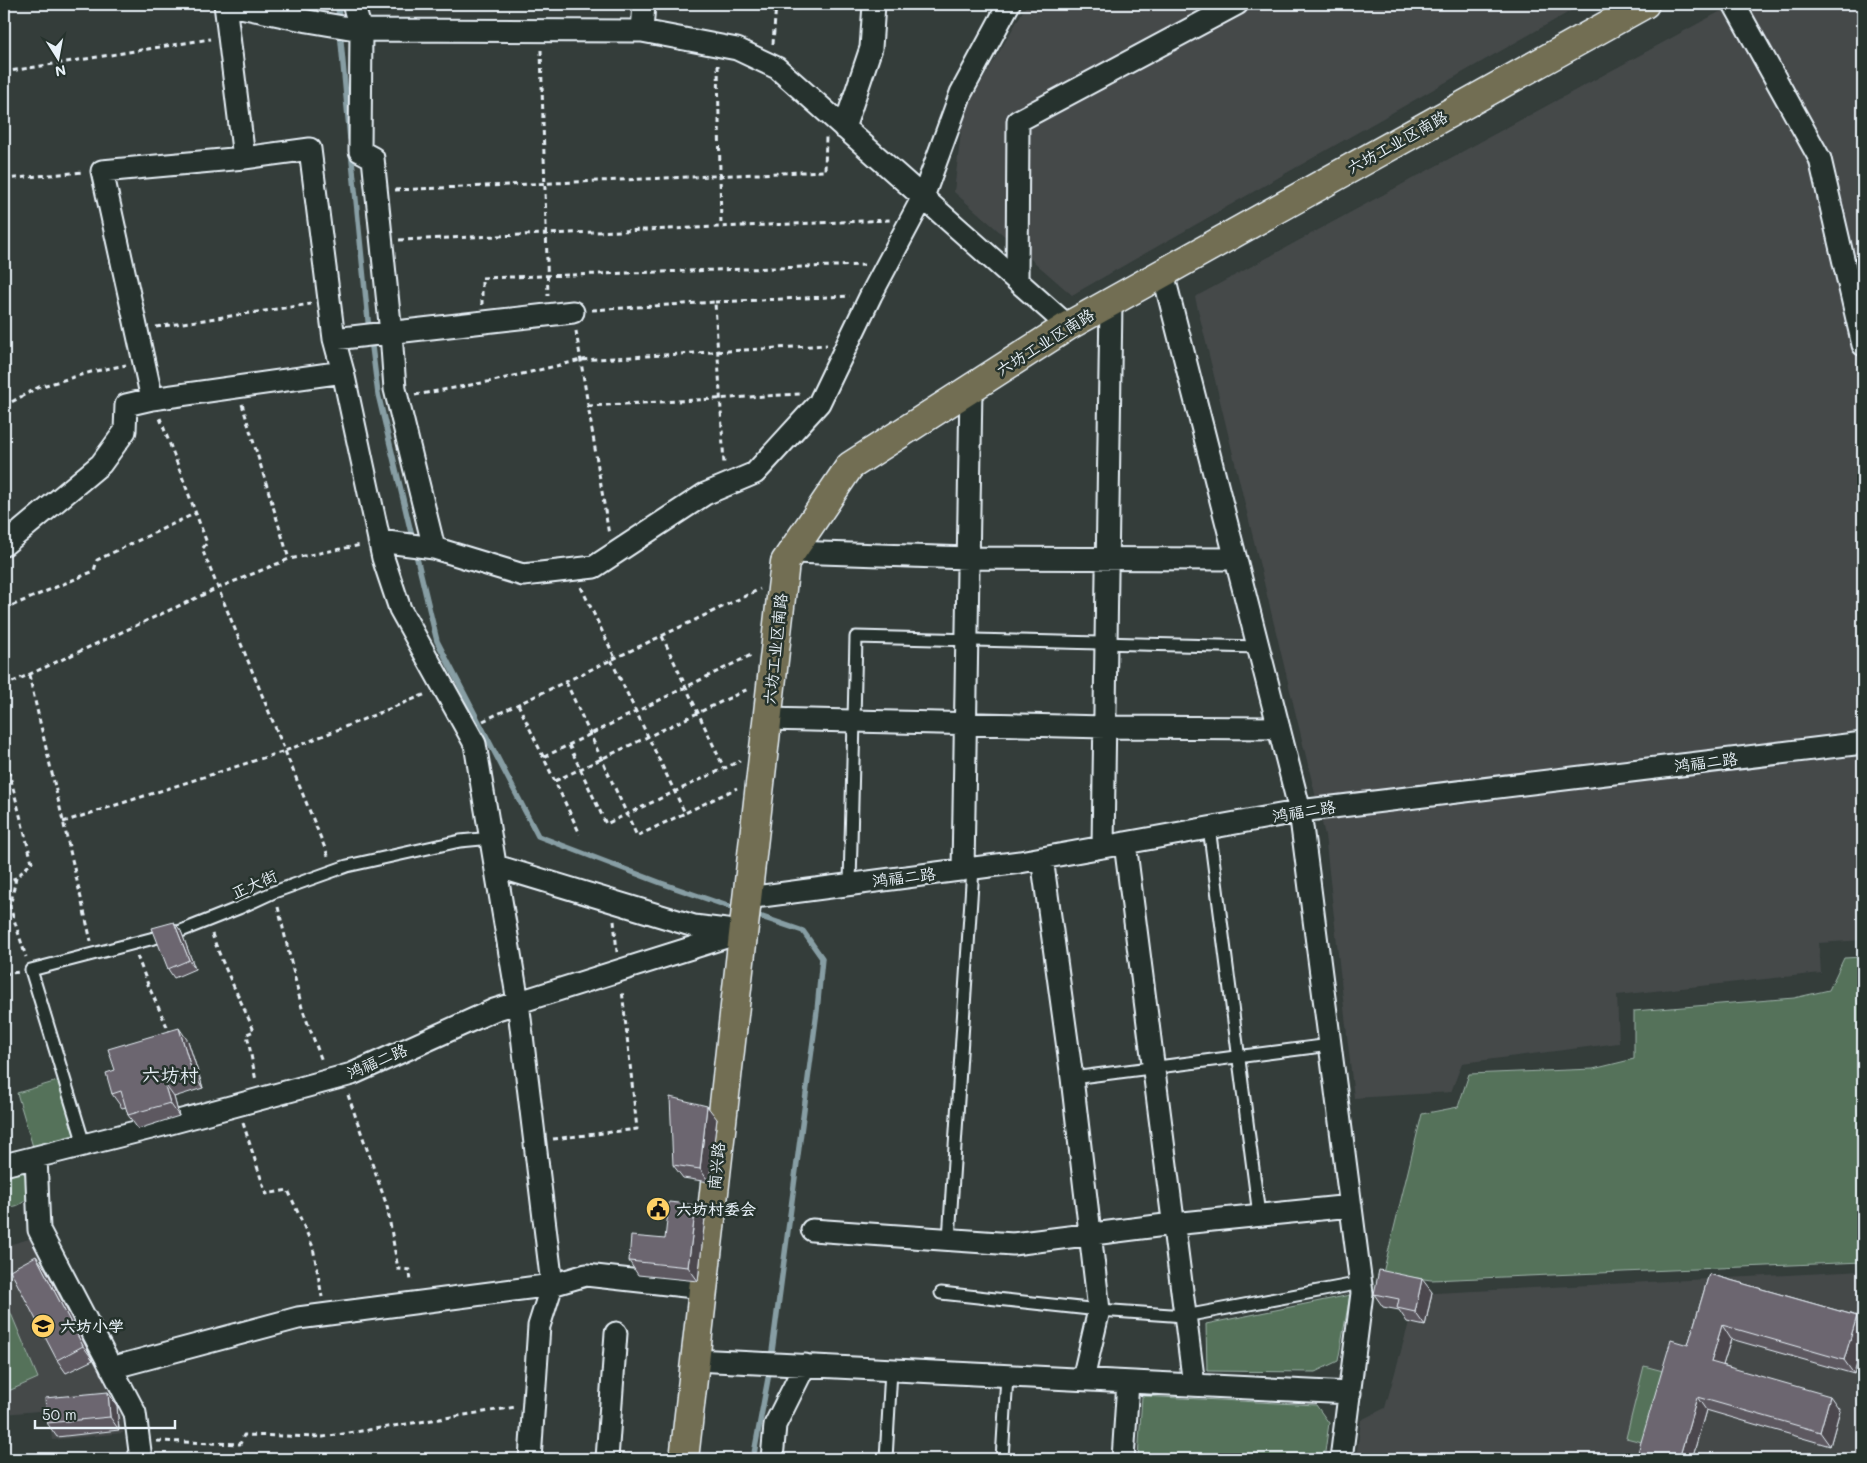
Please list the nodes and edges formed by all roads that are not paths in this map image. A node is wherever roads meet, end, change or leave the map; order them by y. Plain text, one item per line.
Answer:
1 (225, 4) edge
2 (353, 4) edge
3 (874, 4) edge
4 (1009, 4) edge
5 (1237, 4) edge
6 (1645, 4) edge
7 (1734, 4) edge
8 (644, 6) edge
9 (361, 30) junction
10 (642, 31) junction
11 (844, 128) junction
12 (244, 158) junction
13 (923, 197) junction
14 (1163, 273) junction
15 (1017, 280) junction
16 (1112, 302) junction
17 (573, 312) road end
18 (1068, 326) junction
19 (391, 333) junction
20 (334, 339) junction
21 (1863, 345) edge
22 (343, 372) junction
23 (971, 388) junction
24 (152, 399) junction
25 (379, 541) junction
26 (4, 545) edge
27 (434, 548) junction
28 (792, 552) junction
29 (968, 558) junction
30 (1108, 559) junction
31 (1236, 559) junction
32 (967, 639) junction
33 (1106, 642) junction
34 (1258, 647) junction
35 (767, 719) junction
36 (854, 722) junction
37 (966, 725) junction
38 (1105, 728) junction
39 (1279, 728) junction
40 (1863, 743) edge
41 (1300, 811) junction
42 (1210, 828) junction
43 (492, 838) junction
44 (1125, 843) junction
45 (1103, 847) junction
46 (1042, 858) junction
47 (496, 866) junction
48 (968, 869) junction
49 (850, 884) junction
50 (745, 914) junction
51 (518, 1002) junction
52 (1330, 1045) junction
53 (1239, 1057) junction
54 (1153, 1069) junction
55 (1072, 1078) junction
56 (84, 1144) junction
57 (36, 1157) junction
58 (4, 1165) edge
59 (1351, 1206) junction
60 (1259, 1215) junction
61 (1173, 1224) junction
62 (812, 1230) dead end
63 (1090, 1234) junction
64 (949, 1239) junction
65 (1361, 1283) junction
66 (552, 1285) junction
67 (703, 1288) junction
68 (941, 1293) dead end
69 (1099, 1310) junction
70 (1185, 1316) junction
71 (616, 1333) dead end
72 (695, 1360) junction
73 (805, 1365) junction
74 (112, 1368) junction
75 (891, 1370) junction
76 (1007, 1376) junction
77 (1083, 1379) junction
78 (1128, 1382) junction
79 (1194, 1385) junction
80 (1350, 1393) junction
81 (140, 1450) edge
82 (530, 1459) edge
83 (607, 1459) edge
84 (684, 1459) edge
85 (772, 1459) edge
86 (886, 1459) edge
87 (1002, 1459) edge
88 (1122, 1459) edge
89 (1341, 1459) edge

1 - 9 street
1 - 12 street
2 - 9 street
3 - 11 street
4 - 13 street
5 - 15 street
6 - 14 main road, 六坊工业区南路
7 - 21 street
8 - 10 street
9 - 10 street
9 - 19 street
10 - 11 street
11 - 13 street
12 - 20 street
12 - 24 street
13 - 15 street
13 - 27 street
14 - 16 main road, 六坊工业区南路
14 - 31 street
15 - 18 street
16 - 18 main road, 六坊工业区南路
16 - 30 street
17 - 19 street
18 - 23 main road, 六坊工业区南路
19 - 20 street
19 - 27 street
20 - 22 street
22 - 24 street
22 - 25 street
23 - 28 main road, 六坊工业区南路
23 - 29 street
24 - 26 street
25 - 27 street
25 - 43 street
28 - 29 street
28 - 35 main road, 六坊工业区南路
29 - 30 street
29 - 32 street
30 - 31 street
30 - 33 street
31 - 34 street
32 - 33 lane
32 - 36 lane
32 - 37 street
33 - 34 lane
33 - 38 street
34 - 39 street
35 - 36 street
35 - 50 main road, 六坊工业区南路
36 - 37 street
36 - 49 lane
37 - 38 street
37 - 48 street
38 - 39 street
38 - 45 street
39 - 41 street
40 - 41 street, 鸿福二路
41 - 42 street, 鸿福二路
41 - 52 street
42 - 44 street, 鸿福二路
42 - 53 lane
43 - 47 street
43 - 56 lane, 正大街
44 - 45 street, 鸿福二路
44 - 54 street
45 - 46 street, 鸿福二路
46 - 48 street, 鸿福二路
46 - 55 street
47 - 50 street
47 - 51 street
48 - 49 street, 鸿福二路
48 - 64 lane
49 - 50 street, 鸿福二路
50 - 51 street, 鸿福二路
50 - 67 main road, 南兴路
51 - 56 street, 鸿福二路
51 - 66 street
52 - 53 lane
52 - 59 street
53 - 54 lane
53 - 60 lane
54 - 55 lane
54 - 61 street
55 - 63 street
56 - 57 street, 鸿福二路
57 - 58 street, 鸿福二路
57 - 74 street
59 - 60 street
59 - 65 street
60 - 61 street
61 - 63 street
61 - 70 street
62 - 64 street
63 - 64 street
63 - 69 street
65 - 70 lane
65 - 80 street
66 - 67 street
66 - 74 street
66 - 82 street
67 - 72 main road, 南兴路
68 - 69 lane
69 - 70 lane
69 - 77 street
70 - 79 street
71 - 83 street
72 - 73 street
72 - 84 main road, 南兴路
73 - 75 street
73 - 85 street
74 - 81 street
75 - 76 street
75 - 86 lane
76 - 77 street
76 - 87 lane
77 - 78 street
78 - 79 street
78 - 88 street
79 - 80 street
80 - 89 street

